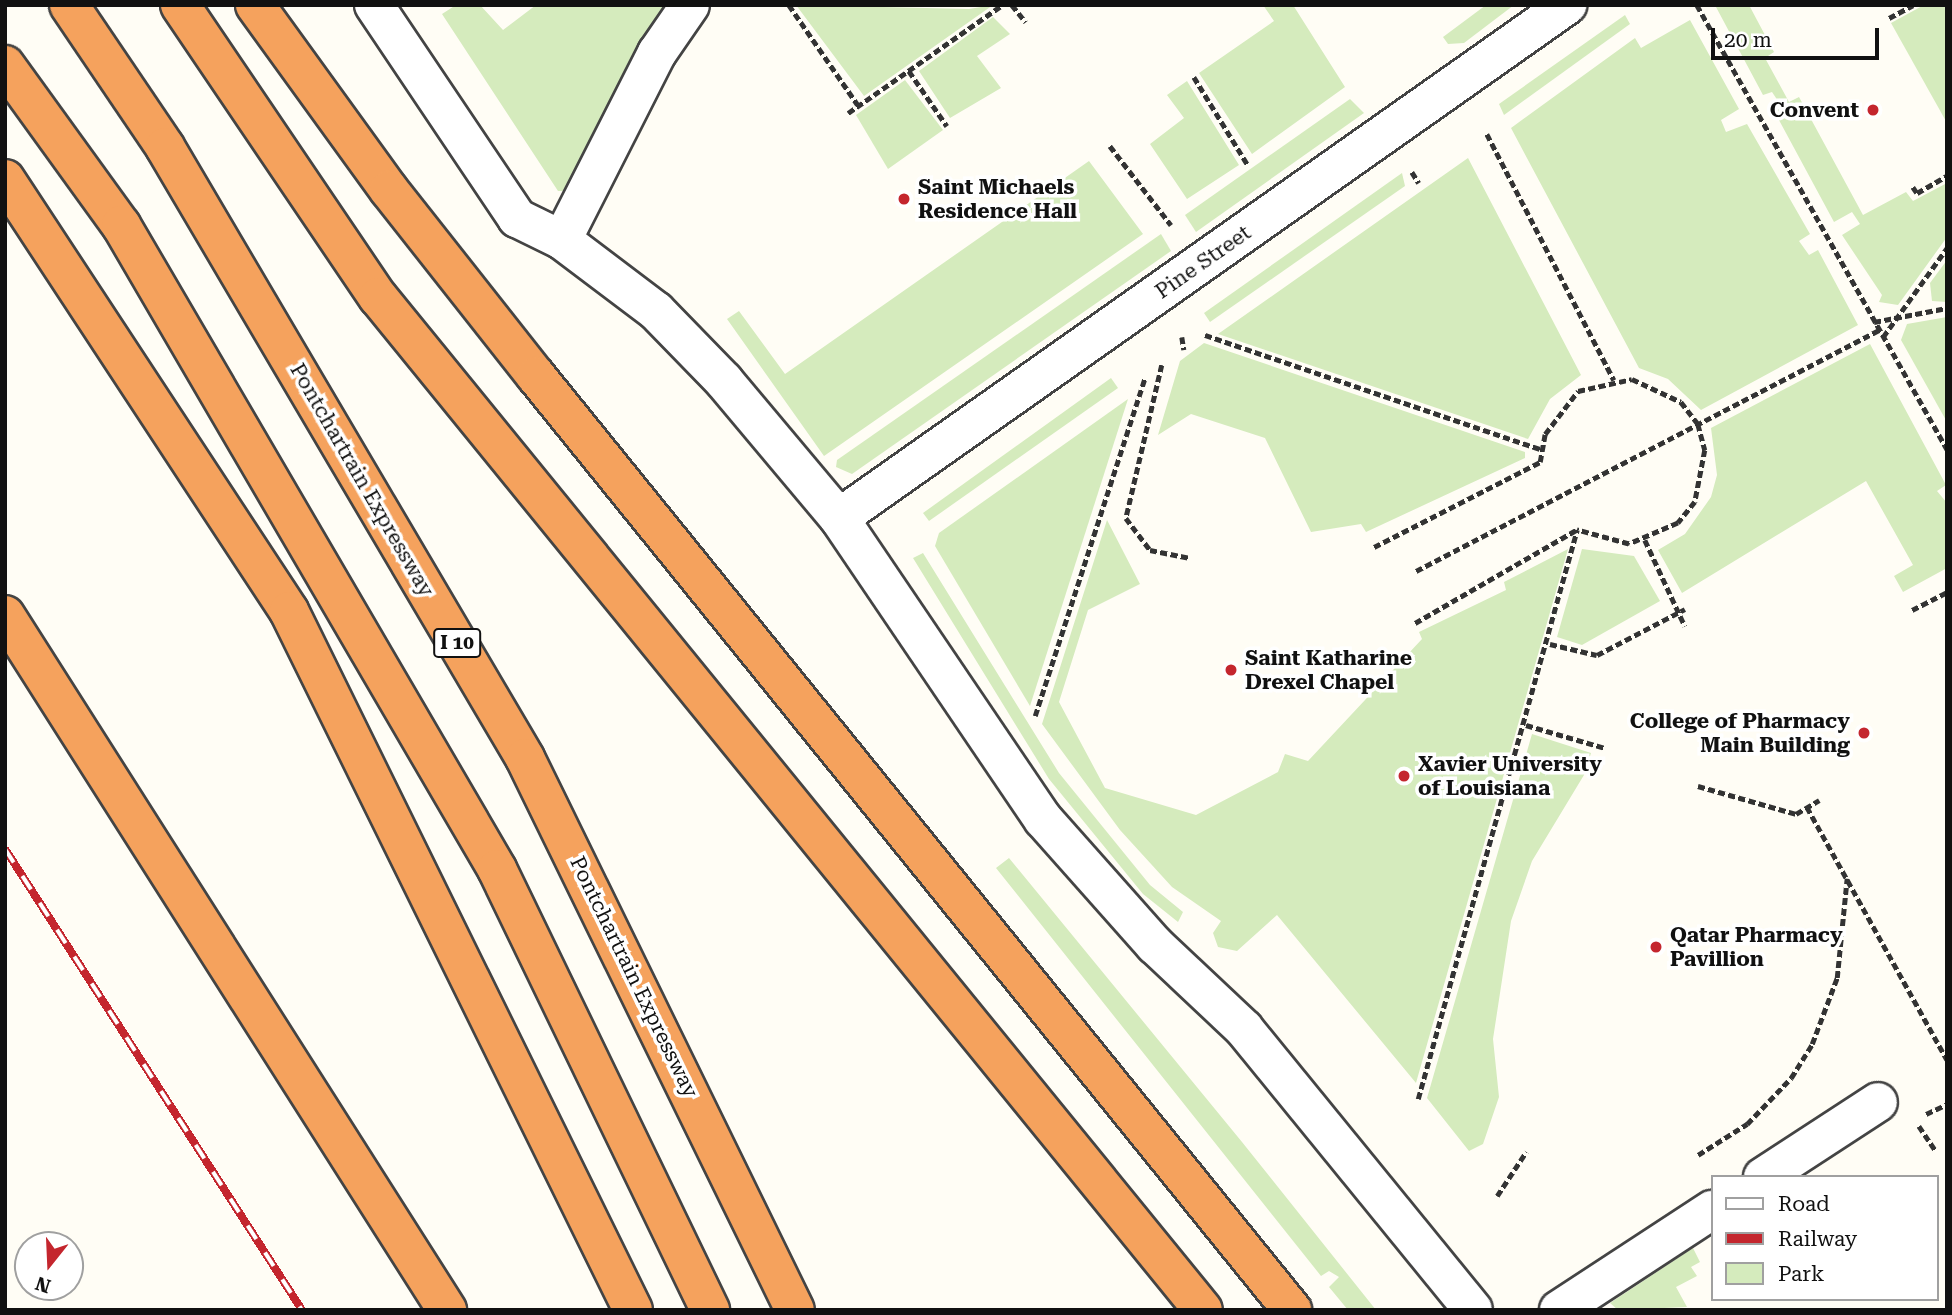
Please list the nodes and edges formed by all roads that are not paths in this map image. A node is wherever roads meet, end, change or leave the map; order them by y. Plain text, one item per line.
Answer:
1 (69, 5) edge
2 (180, 5) edge
3 (255, 5) edge
4 (374, 5) edge
5 (690, 5) edge
6 (1566, 5) edge
7 (5, 65) edge
8 (5, 179) edge
9 (562, 240) junction
10 (839, 518) junction
11 (5, 615) edge
12 (1878, 1102) dead end
13 (1766, 1175) edge
14 (1710, 1211) edge
15 (444, 1304) edge
16 (633, 1310) edge
17 (710, 1310) edge
18 (794, 1310) edge
19 (1203, 1310) edge
20 (1292, 1310) edge
21 (1473, 1310) edge
22 (1559, 1310) edge

1 - 18 highway, Pontchartrain Expressway / I 10
2 - 19 highway
3 - 20 highway
4 - 9 street
5 - 9 street
6 - 10 street, Pine Street
7 - 17 highway
8 - 16 highway
9 - 10 street
10 - 21 street
11 - 15 highway
12 - 13 street
14 - 22 street

